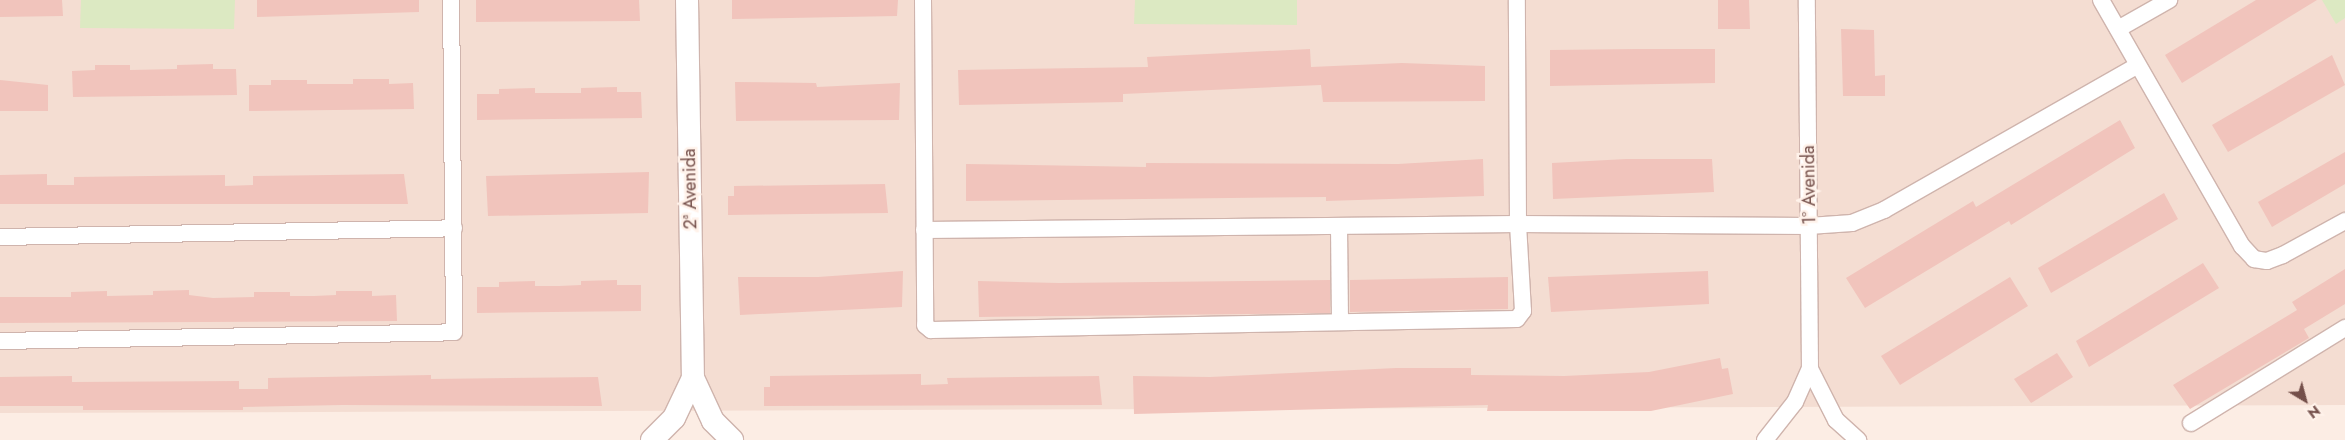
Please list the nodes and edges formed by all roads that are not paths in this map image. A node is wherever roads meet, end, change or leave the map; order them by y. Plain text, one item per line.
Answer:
1 (451, 0) edge
2 (687, 0) edge
3 (923, 0) edge
4 (1517, 0) edge
5 (1807, 0) edge
6 (2101, 0) edge
7 (2169, 0) edge
8 (2118, 29) junction
9 (2138, 65) junction
10 (2345, 221) edge
11 (1518, 224) junction
12 (1339, 226) junction
13 (1810, 226) junction
14 (454, 228) junction
15 (924, 230) junction
16 (0, 236) edge
17 (1340, 322) junction
18 (2345, 328) edge
19 (0, 341) edge
20 (1810, 369) junction
21 (693, 378) junction
22 (2191, 423) dead end
23 (652, 440) edge
24 (732, 440) edge
25 (1765, 440) edge
26 (1858, 440) edge

1 - 14 street
2 - 21 street, 2ª Avenida
3 - 15 street
4 - 11 street
5 - 13 street, 1º Avenida
6 - 8 street
7 - 8 street
8 - 9 street
9 - 10 street
9 - 13 street
11 - 12 street
11 - 13 street
11 - 17 street
12 - 15 street
12 - 17 street
13 - 20 street, 1º Avenida
14 - 16 street
14 - 19 street
15 - 17 street
18 - 22 street
20 - 25 street
20 - 26 street
21 - 23 street
21 - 24 street

